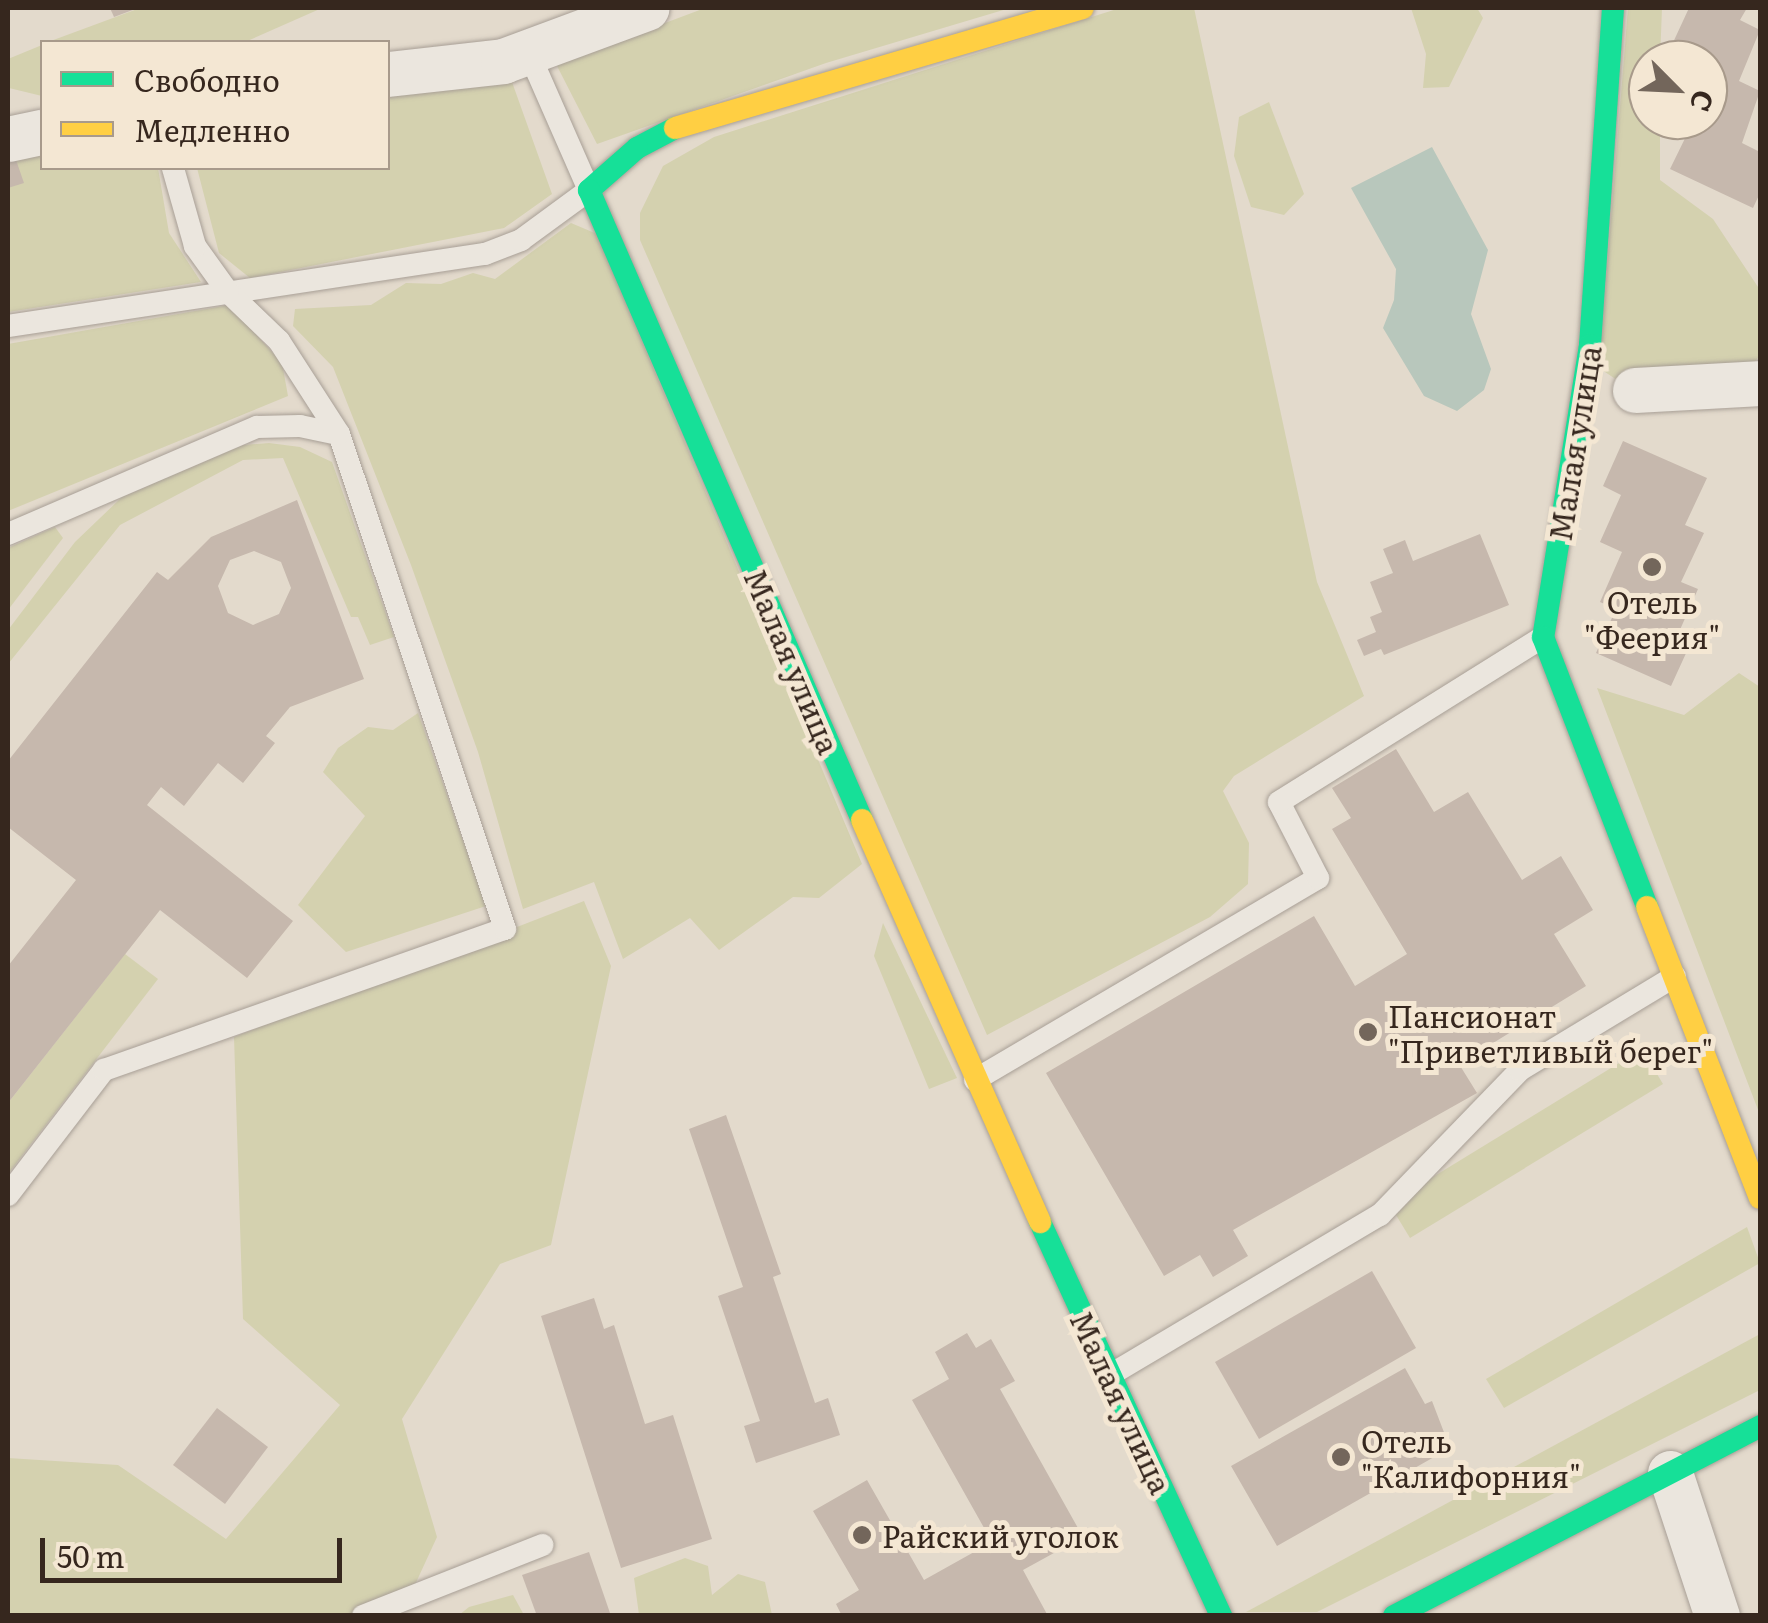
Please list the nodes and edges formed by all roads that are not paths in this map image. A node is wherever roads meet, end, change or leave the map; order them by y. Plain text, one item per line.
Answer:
1 (646, 8) edge
2 (1083, 8) edge
3 (1613, 8) edge
4 (528, 52) junction
5 (390, 74) edge
6 (40, 132) edge
7 (8, 139) edge
8 (173, 170) edge
9 (589, 190) junction
10 (228, 292) junction
11 (8, 326) edge
12 (1760, 383) edge
13 (1635, 390) dead end
14 (338, 434) junction
15 (8, 534) edge
16 (1543, 637) junction
17 (1675, 976) junction
18 (974, 1080) junction
19 (8, 1195) edge
20 (1760, 1198) edge
21 (1110, 1375) junction
22 (1760, 1426) edge
23 (1670, 1473) junction
24 (542, 1545) dead end
25 (363, 1616) edge
26 (1221, 1616) edge
27 (1394, 1616) edge
28 (1717, 1616) edge

1 - 4 street
2 - 9 street
3 - 16 street, Малая улица
4 - 5 street
4 - 9 lane
6 - 7 street
8 - 10 lane
9 - 10 lane
9 - 18 street, Малая улица
10 - 11 lane
10 - 14 lane
12 - 13 street
14 - 15 lane
14 - 19 lane
16 - 17 street
16 - 18 lane
17 - 20 street
17 - 21 lane
18 - 21 street, Малая улица
21 - 26 street, Малая улица
22 - 23 street
23 - 27 street
23 - 28 street
24 - 25 lane

